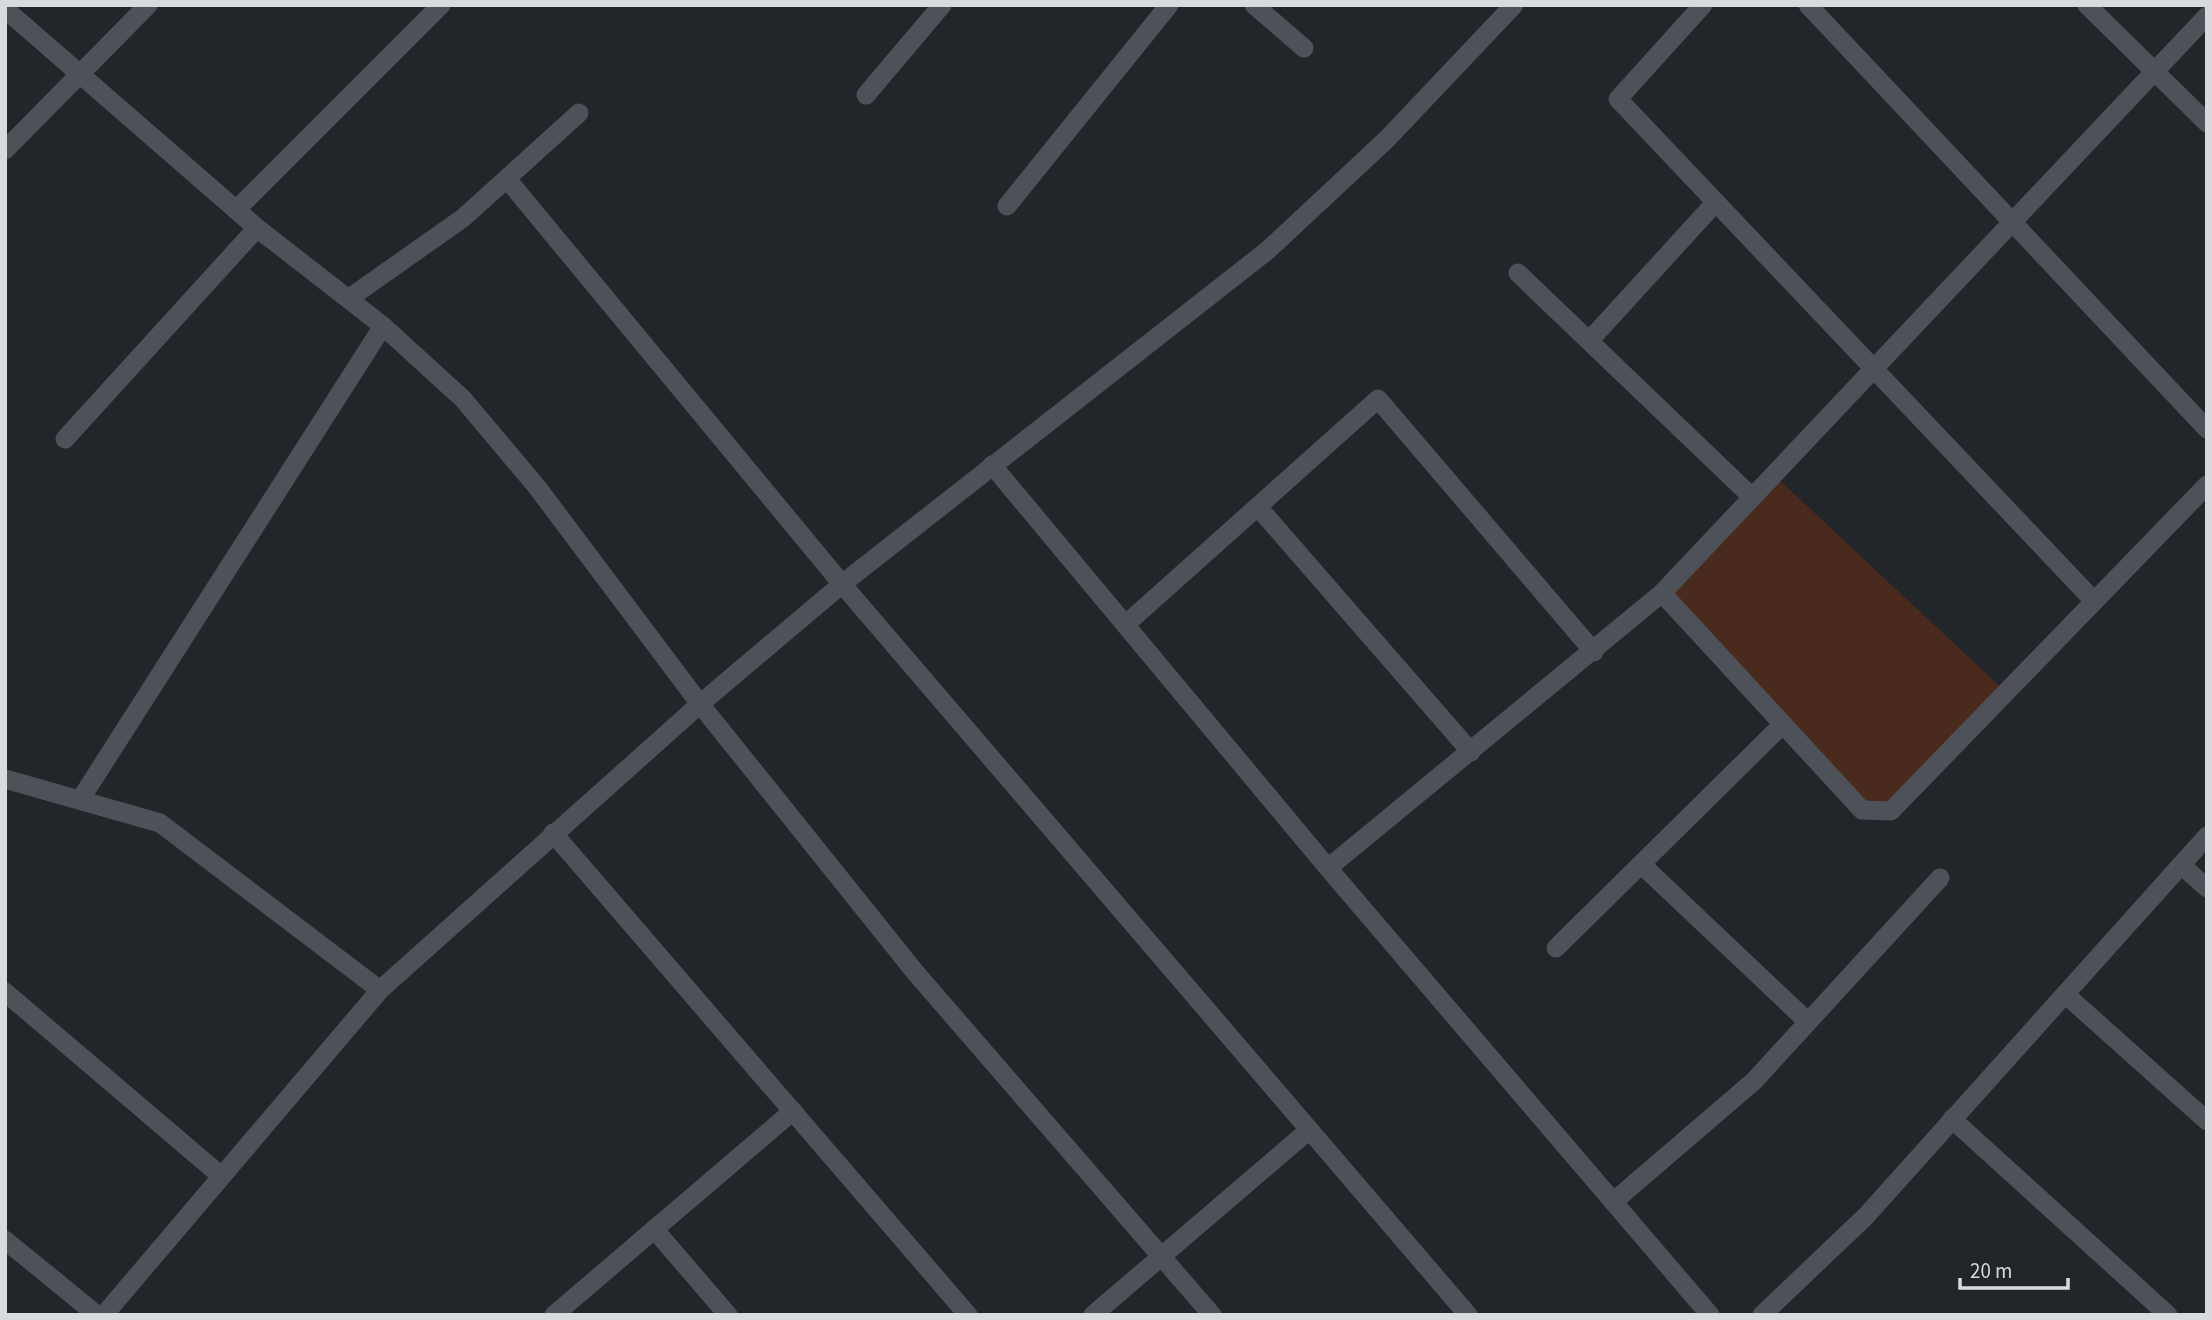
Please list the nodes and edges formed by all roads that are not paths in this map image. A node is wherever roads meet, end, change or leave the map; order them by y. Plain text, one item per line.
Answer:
1 (148, 5) edge
2 (441, 5) edge
3 (942, 5) edge
4 (1169, 5) edge
5 (1254, 5) edge
6 (1514, 5) edge
7 (1703, 5) edge
8 (1808, 5) edge
9 (2087, 5) edge
10 (5, 9) edge
11 (2207, 16) edge
12 (1304, 48) dead end
13 (2155, 71) junction
14 (82, 75) junction
15 (866, 95) dead end
16 (579, 113) dead end
17 (2207, 123) edge
18 (5, 150) edge
19 (507, 179) junction
20 (1715, 202) junction
21 (1007, 206) dead end
22 (236, 210) junction
23 (2011, 224) junction
24 (257, 228) junction
25 (1518, 273) dead end
26 (348, 299) junction
27 (383, 326) junction
28 (1589, 341) junction
29 (1872, 370) junction
30 (2207, 429) edge
31 (65, 439) dead end
32 (992, 465) junction
33 (2207, 485) edge
34 (1752, 497) junction
35 (1258, 507) junction
36 (842, 584) junction
37 (1662, 593) junction
38 (2094, 601) junction
39 (1125, 625) junction
40 (1594, 652) junction
41 (700, 704) junction
42 (1783, 724) junction
43 (1471, 752) junction
44 (5, 779) edge
45 (80, 800) junction
46 (553, 833) junction
47 (2207, 836) edge
48 (1641, 864) junction
49 (2181, 865) junction
50 (1328, 868) junction
51 (1940, 878) dead end
52 (2207, 888) edge
53 (1556, 948) dead end
54 (380, 990) junction
55 (5, 992) edge
56 (2065, 994) junction
57 (1808, 1022) junction
58 (793, 1111) junction
59 (1952, 1119) junction
60 (2207, 1121) edge
61 (1309, 1130) junction
62 (220, 1175) junction
63 (1614, 1202) junction
64 (654, 1229) junction
65 (5, 1240) edge
66 (1162, 1257) junction
67 (97, 1315) edge
68 (104, 1315) edge
69 (554, 1315) edge
70 (728, 1315) edge
71 (968, 1315) edge
72 (1093, 1315) edge
73 (1212, 1315) edge
74 (1468, 1315) edge
75 (1710, 1315) edge
76 (1762, 1315) edge
77 (2168, 1315) edge

1 - 14 street
2 - 22 street
3 - 15 street
4 - 21 street
5 - 12 street
6 - 32 street
7 - 20 street
8 - 23 street
9 - 13 street
10 - 14 street
11 - 13 street
13 - 17 street
13 - 23 street
14 - 18 street
14 - 22 street
16 - 19 street
19 - 26 street
19 - 36 street
20 - 28 street
20 - 29 street
22 - 24 street
23 - 29 street
23 - 30 street
24 - 26 street
24 - 31 street
25 - 28 street
26 - 27 street
27 - 41 street
27 - 45 street
28 - 34 street
29 - 34 street
29 - 38 street
32 - 36 street
32 - 39 street
33 - 38 street
34 - 37 street
35 - 39 street
35 - 40 street
35 - 43 street
36 - 41 street
36 - 61 street
37 - 40 street
37 - 42 street
38 - 42 street
39 - 50 street
40 - 43 street
41 - 46 street
41 - 66 street
42 - 48 street
43 - 50 street
44 - 45 street
45 - 54 street
46 - 54 street
46 - 58 street
47 - 49 street
48 - 53 street
48 - 57 street
49 - 52 street
49 - 56 street
50 - 63 street
51 - 57 street
54 - 62 street
55 - 62 street
56 - 59 street
56 - 60 street
57 - 63 street
58 - 64 street
58 - 71 street
59 - 76 street
59 - 77 street
61 - 66 street
61 - 74 street
62 - 68 street
63 - 75 street
64 - 69 street
64 - 70 street
65 - 67 street
66 - 72 street
66 - 73 street

